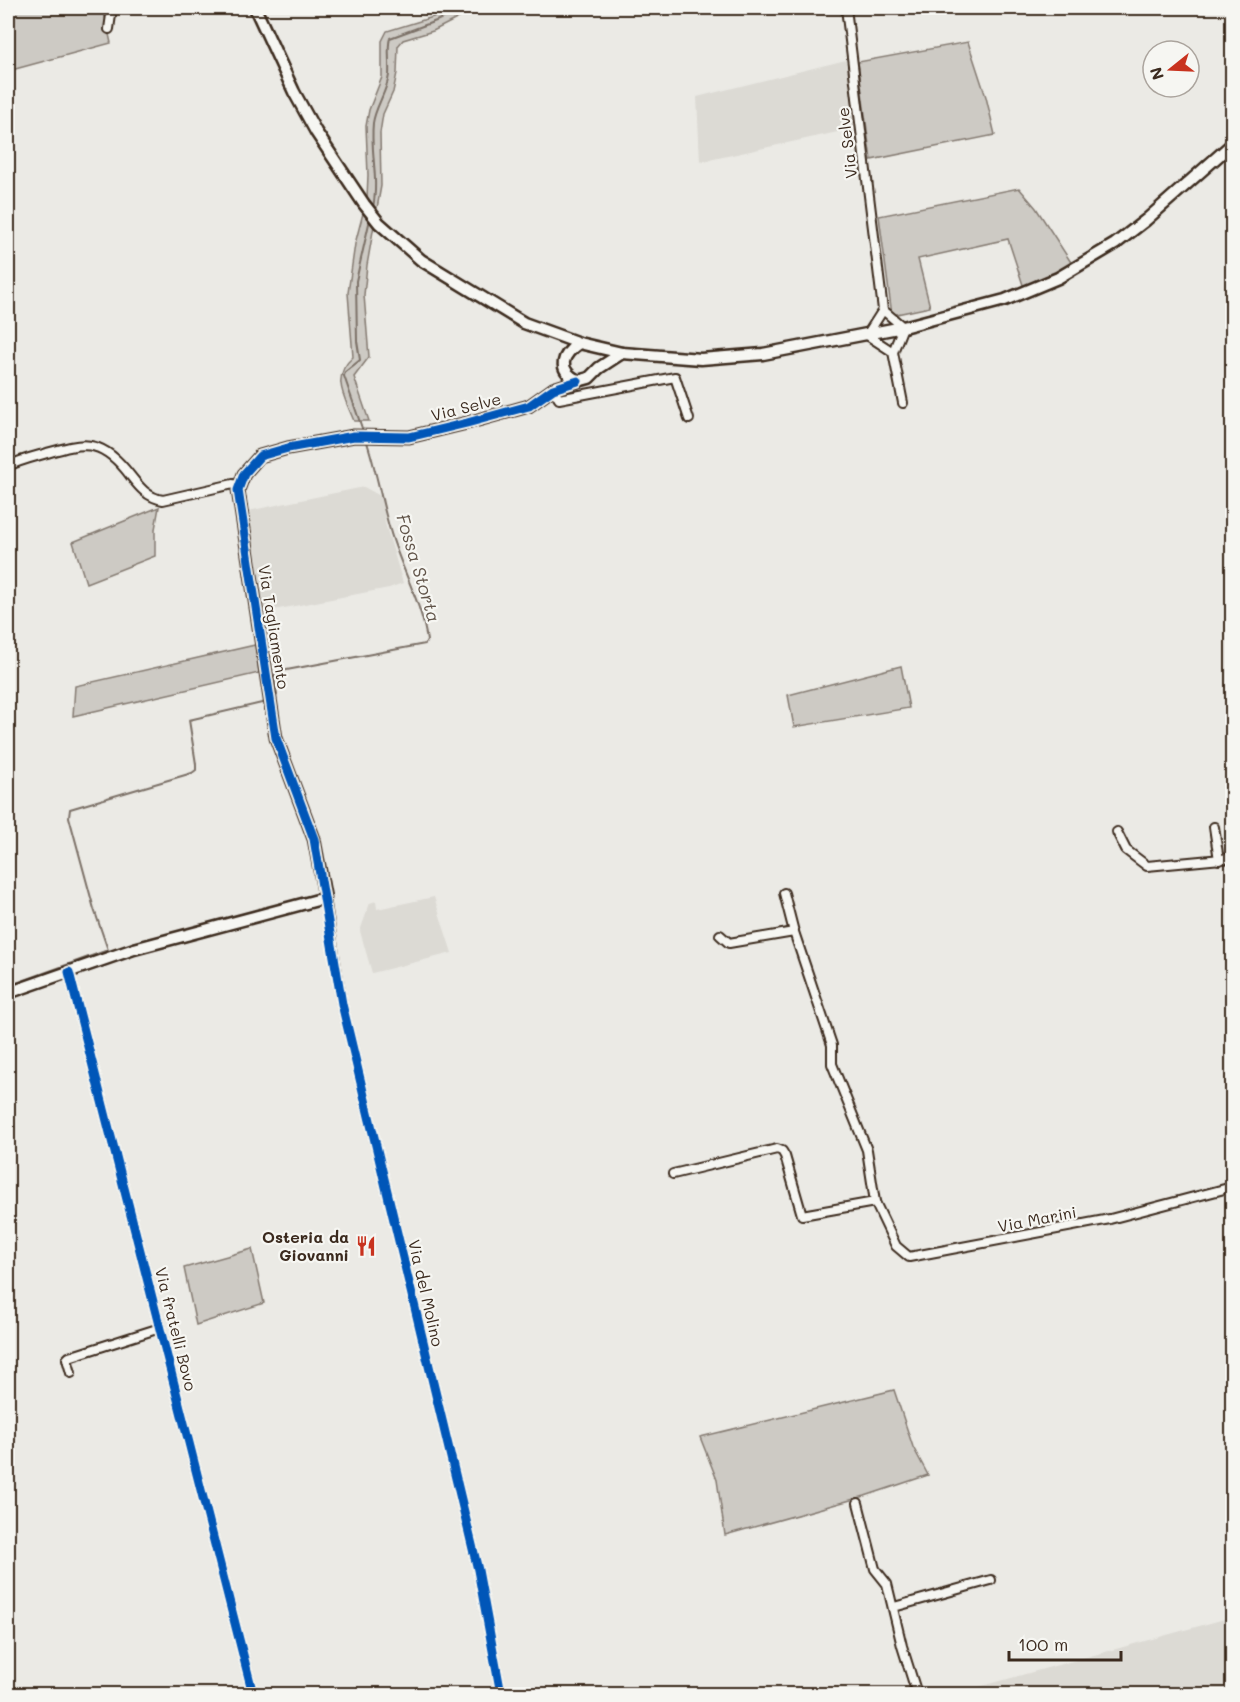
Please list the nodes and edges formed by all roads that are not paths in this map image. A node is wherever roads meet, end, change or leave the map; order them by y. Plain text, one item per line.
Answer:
1 (112, 8) edge
2 (255, 8) edge
3 (846, 8) edge
4 (109, 29) dead end
5 (1233, 144) edge
6 (883, 310) junction
7 (903, 327) junction
8 (867, 334) junction
9 (555, 335) junction
10 (579, 343) junction
11 (593, 346) junction
12 (893, 352) junction
13 (622, 353) junction
14 (564, 356) junction
15 (564, 368) junction
16 (599, 368) junction
17 (578, 381) junction
18 (553, 389) junction
19 (903, 403) dead end
20 (688, 419) dead end
21 (8, 466) edge
22 (239, 486) junction
23 (1214, 827) dead end
24 (1117, 832) dead end
25 (1233, 858) edge
26 (1219, 860) junction
27 (784, 893) dead end
28 (325, 898) junction
29 (794, 932) junction
30 (720, 935) dead end
31 (69, 972) junction
32 (8, 993) edge
33 (673, 1174) dead end
34 (1233, 1187) edge
35 (875, 1202) junction
36 (160, 1328) junction
37 (71, 1373) dead end
38 (858, 1503) dead end
39 (991, 1580) dead end
40 (894, 1606) junction
41 (914, 1694) edge
42 (253, 1695) edge
43 (501, 1695) edge

1 - 4 street
2 - 9 street
3 - 6 street, Via Selve
5 - 7 street
6 - 7 street
6 - 8 street
7 - 8 street
7 - 12 street
8 - 12 street
8 - 13 street
9 - 10 street
9 - 14 street, Via Selve
10 - 11 street
10 - 14 street
11 - 13 street
11 - 16 street
12 - 19 street
13 - 16 street, Via Selve
14 - 15 street, Via Selve
15 - 17 street
15 - 18 street, Via Selve
16 - 17 street, Via Selve
17 - 18 street, Via Selve
18 - 20 street
18 - 22 street, Via Selve
21 - 22 street
22 - 28 street, Via Tagliamento
23 - 26 street
24 - 26 street
25 - 26 street
27 - 29 street, Via Marini
28 - 31 street
28 - 43 street, Via del Molino
29 - 30 street
29 - 35 street, Via Marini
31 - 32 street
31 - 36 street, Via fratelli Bovo
33 - 35 street
34 - 35 street, Via Marini
36 - 37 street
36 - 42 street, Via fratelli Bovo
38 - 40 street
39 - 40 street
40 - 41 street

